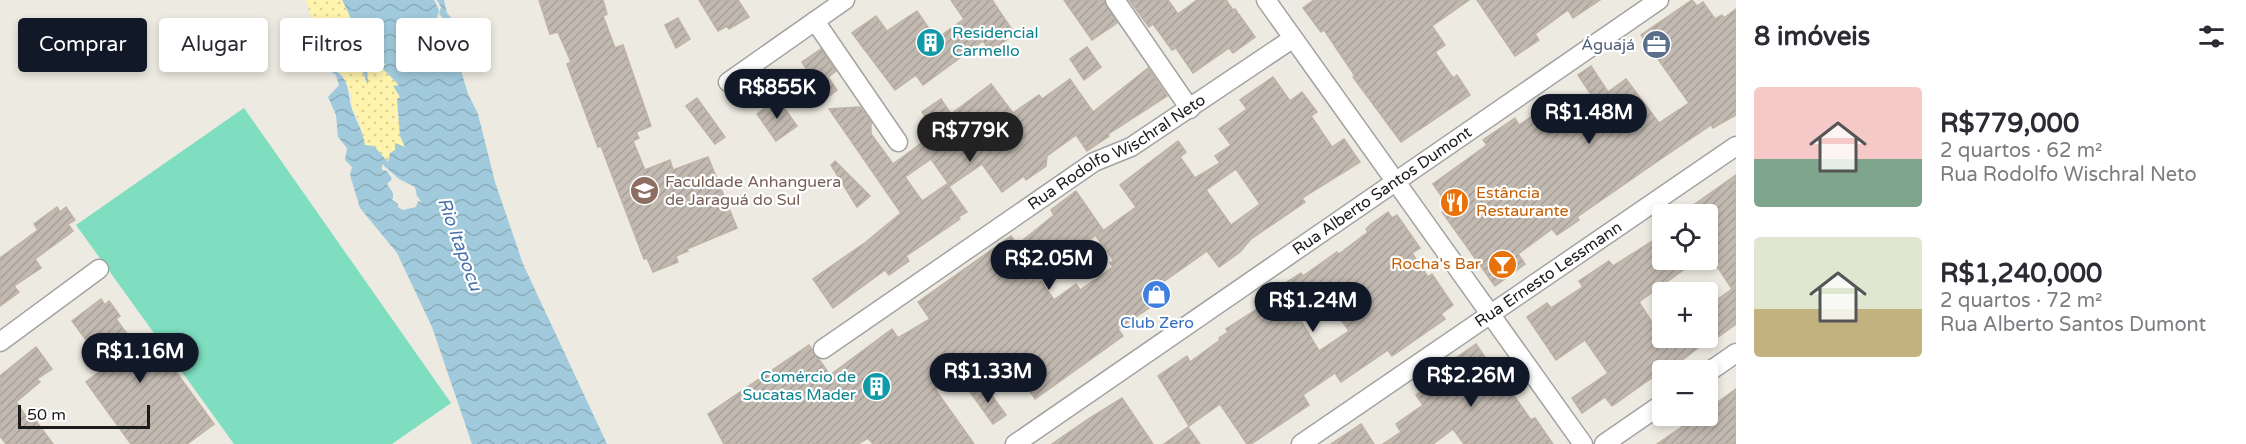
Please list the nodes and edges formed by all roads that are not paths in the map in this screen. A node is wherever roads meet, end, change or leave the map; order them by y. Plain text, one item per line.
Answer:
1 (845, 0) edge
2 (1115, 0) edge
3 (1659, 0) edge
4 (1274, 3) edge
5 (815, 21) junction
6 (1292, 39) junction
7 (728, 82) dead end
8 (1190, 109) junction
9 (898, 142) dead end
10 (1736, 146) edge
11 (1394, 182) junction
12 (99, 270) dead end
13 (1491, 315) junction
14 (0, 342) edge
15 (823, 349) dead end
16 (1736, 353) edge
17 (1718, 365) edge
18 (1652, 411) edge
19 (1015, 444) edge
20 (1301, 444) edge
21 (1583, 444) edge
22 (1604, 444) edge

1 - 5 street
2 - 8 street
3 - 11 street, Rua Alberto Santos Dumont
4 - 6 street
5 - 7 street
5 - 9 street
6 - 8 street, Rua Rodolfo Wischral Neto
6 - 11 street
8 - 15 street, Rua Rodolfo Wischral Neto
10 - 13 street, Rua Ernesto Lessmann
11 - 13 street
11 - 19 street, Rua Alberto Santos Dumont
12 - 14 street
13 - 20 street, Rua Ernesto Lessmann
13 - 21 street
16 - 17 street
18 - 22 street

